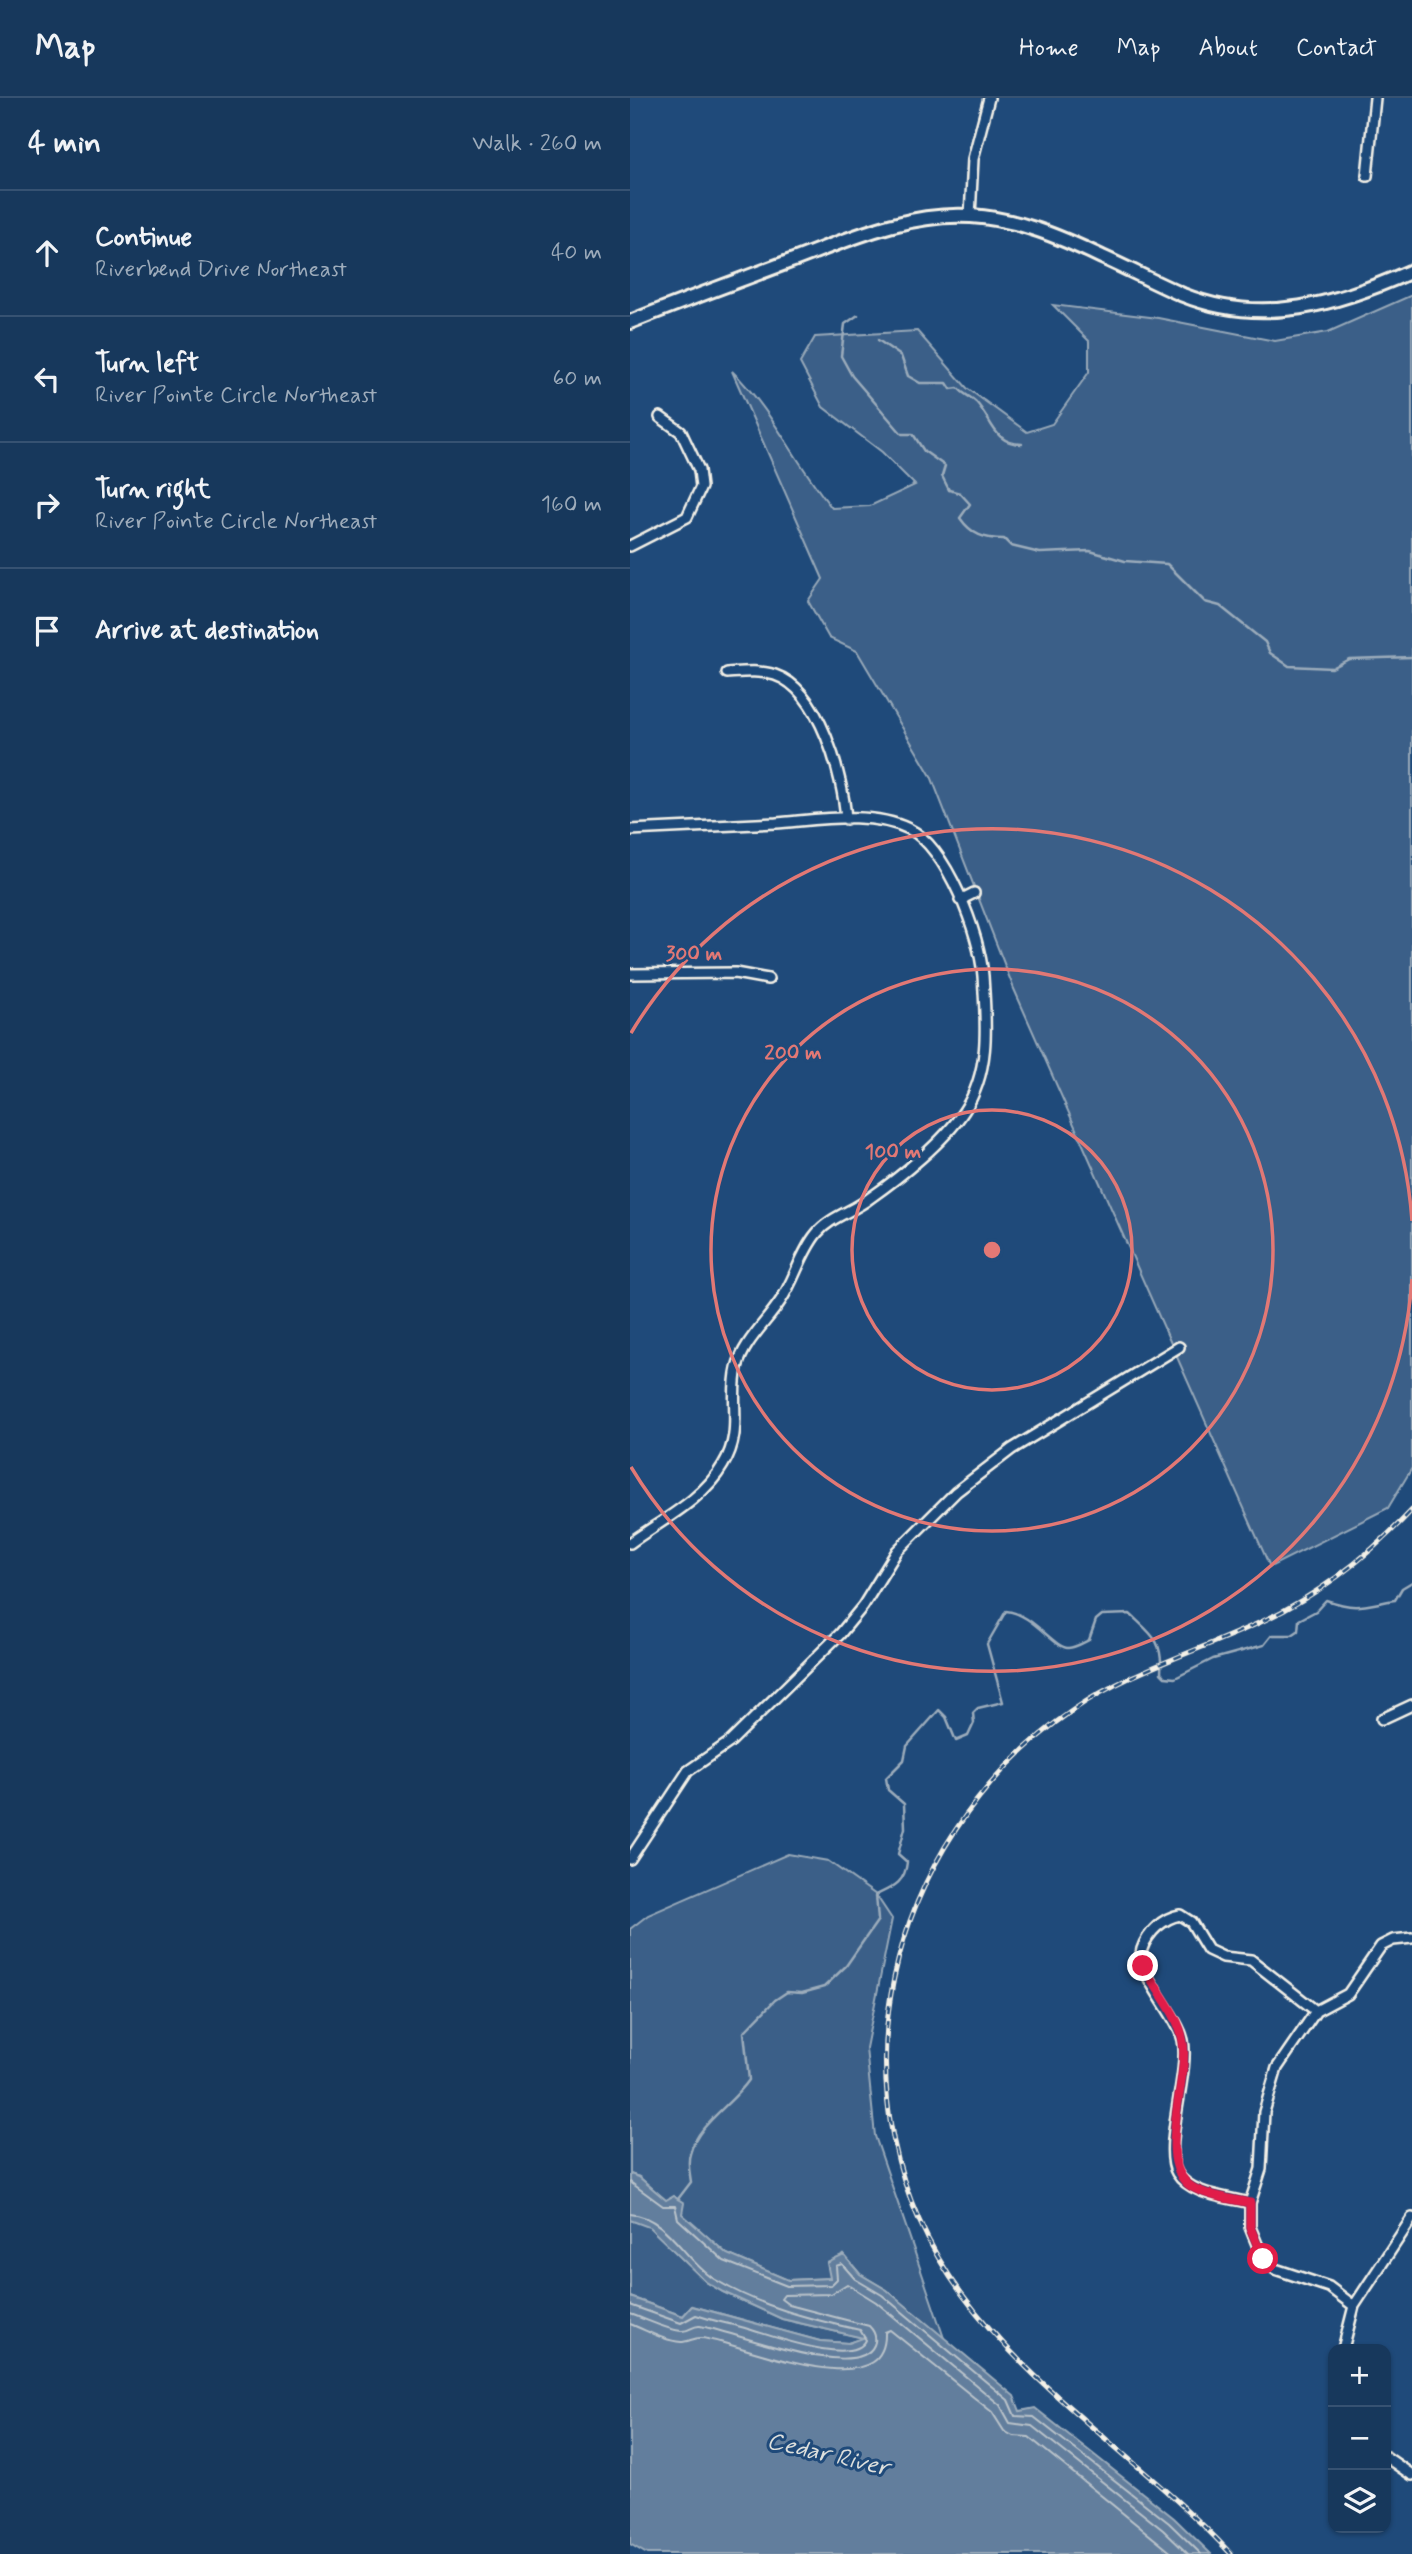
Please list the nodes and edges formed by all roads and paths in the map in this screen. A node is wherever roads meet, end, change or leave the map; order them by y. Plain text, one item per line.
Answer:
1 (989, 98) edge
2 (1374, 98) edge
3 (1367, 176) dead end
4 (970, 216) junction
5 (1412, 271) edge
6 (630, 322) edge
7 (660, 417) dead end
8 (630, 546) edge
9 (727, 673) dead end
10 (846, 819) junction
11 (630, 830) edge
12 (974, 893) dead end
13 (960, 900) junction
14 (630, 974) edge
15 (768, 979) dead end
16 (1179, 1347) dead end
17 (630, 1543) edge
18 (1412, 1705) edge
19 (1382, 1719) dead end
20 (630, 1859) edge
21 (1412, 1938) edge
22 (1316, 2011) junction
23 (1250, 2203) junction
24 (1412, 2218) edge
25 (1354, 2306) junction
26 (1344, 2344) edge
27 (1391, 2460) edge
28 (1412, 2475) edge

1 - 4 street
2 - 3 street
4 - 5 street
4 - 6 street
7 - 8 street
9 - 10 street
10 - 11 street
10 - 13 street
12 - 13 street
13 - 17 street
14 - 15 street
16 - 20 street
18 - 19 street
21 - 22 street
22 - 23 street
22 - 23 street
23 - 25 street
24 - 25 street
25 - 26 street
27 - 28 street

